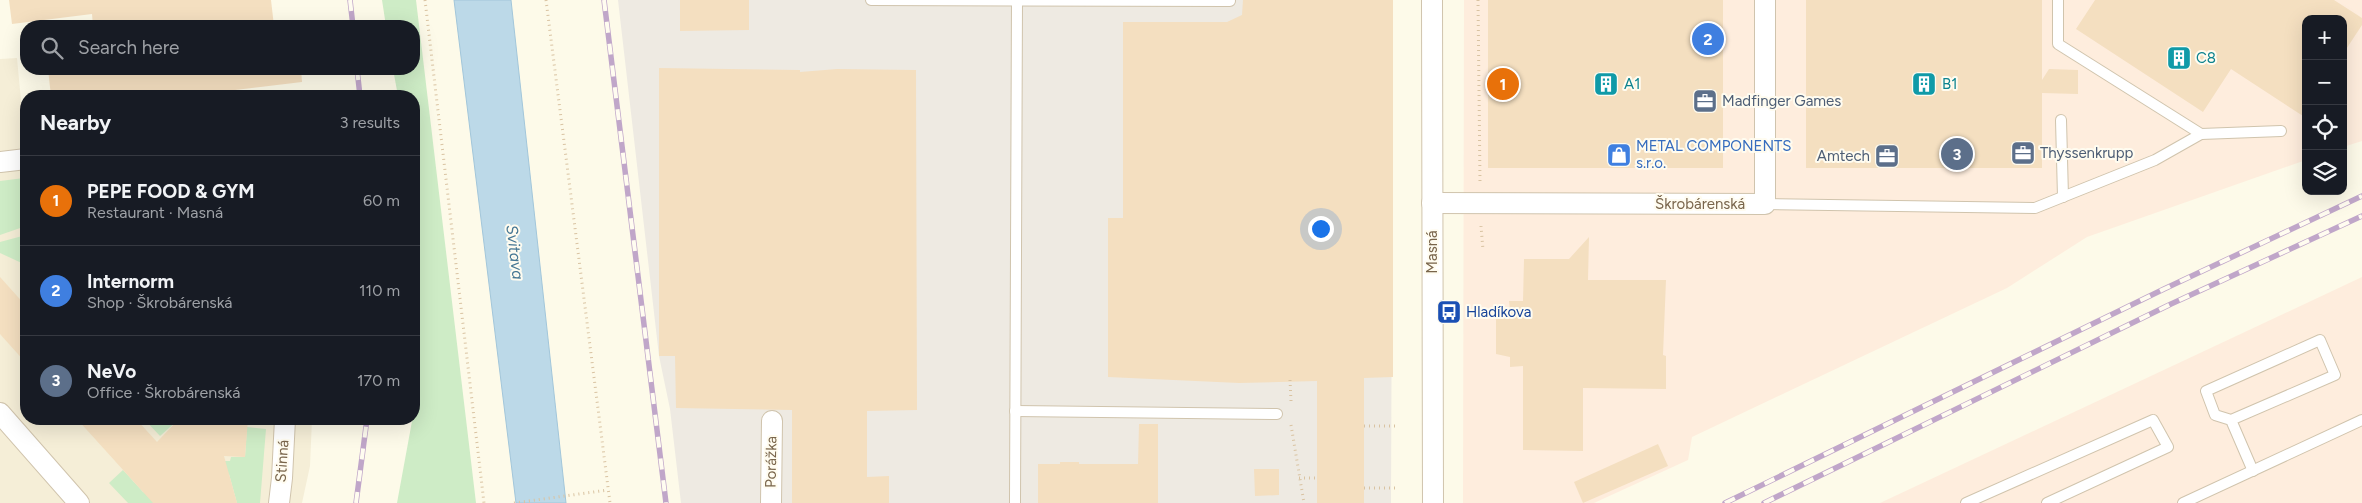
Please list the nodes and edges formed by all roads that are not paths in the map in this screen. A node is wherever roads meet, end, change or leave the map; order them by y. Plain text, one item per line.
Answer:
1 (871, 0) edge
2 (1017, 0) edge
3 (1432, 0) edge
4 (1765, 0) edge
5 (2058, 0) edge
6 (1230, 1) edge
7 (2061, 120) dead end
8 (2281, 131) dead end
9 (2201, 134) junction
10 (20, 160) edge
11 (0, 162) edge
12 (2063, 197) junction
13 (1432, 203) junction
14 (1765, 204) junction
15 (1015, 410) junction
16 (0, 414) edge
17 (1277, 414) dead end
18 (2231, 420) junction
19 (2362, 420) edge
20 (772, 421) dead end
21 (285, 425) edge
22 (2253, 471) junction
23 (80, 503) edge
24 (279, 503) edge
25 (770, 503) edge
26 (1015, 503) edge
27 (1433, 503) edge
28 (1966, 503) edge
29 (2047, 503) edge
30 (2183, 503) edge

1 - 2 lane
2 - 6 lane
2 - 15 lane
3 - 13 street, Masná
4 - 14 street, Škrobárenská
5 - 9 lane
7 - 12 lane
8 - 9 lane
9 - 12 lane
10 - 11 street
12 - 14 lane
13 - 14 street, Škrobárenská
13 - 27 street, Masná
15 - 17 lane
15 - 26 lane
16 - 23 street
18 - 18 lane
18 - 22 lane
19 - 22 lane
20 - 25 street, Porážka
21 - 24 street, Stinná
22 - 30 lane
28 - 29 lane

